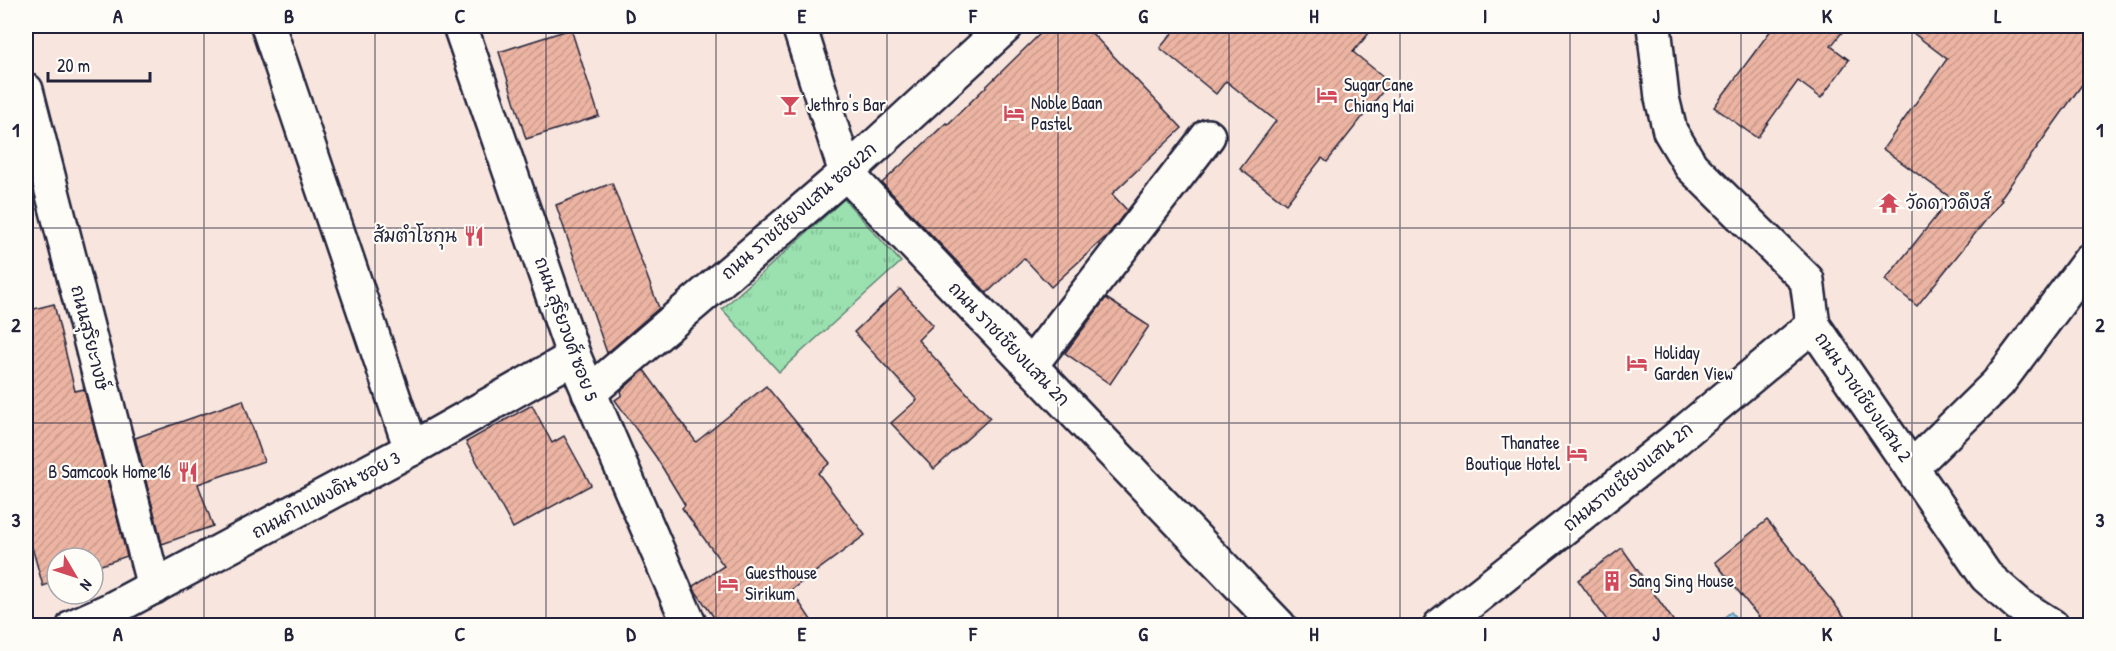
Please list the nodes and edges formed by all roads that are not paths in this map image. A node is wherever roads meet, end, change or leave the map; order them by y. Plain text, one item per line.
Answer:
1 (268, 26) edge
2 (460, 26) edge
3 (799, 26) edge
4 (1006, 26) edge
5 (1654, 26) edge
6 (26, 90) edge
7 (1208, 136) dead end
8 (846, 173) junction
9 (2091, 260) edge
10 (1813, 325) junction
11 (574, 357) junction
12 (1030, 366) junction
13 (589, 393) junction
14 (411, 449) junction
15 (1912, 467) junction
16 (154, 587) junction
17 (115, 617) edge
18 (74, 626) edge
19 (690, 626) edge
20 (1279, 626) edge
21 (1440, 626) edge
22 (2052, 626) edge

1 - 14 street
2 - 11 street, ถนน สุริยวงศ์ ซอย 5
3 - 8 street, ถนน ราชเชียงแสน 2ก
4 - 8 street, ถนน ราชเชียงแสน ซอย2ก
5 - 10 street, ถนน ราชเชียงแสน 2
6 - 16 street, ถนนสุริยะางษ์
7 - 12 street
8 - 12 street, ถนน ราชเชียงแสน 2ก
8 - 13 street, ถนน ราชเชียงแสน ซอย2ก
9 - 15 street
10 - 15 street, ถนน ราชเชียงแสน 2
10 - 21 street, ถนนราชเชียงแสน 2ก
11 - 13 street, ถนน สุริยวงศ์ ซอย 5
11 - 14 street, ถนนกำแพงดิน ซอย 3
12 - 20 street, ถนน ราชเชียงแสน 2ก
13 - 19 street, ถนน สุริยวงศ์ ซอย 5
14 - 16 street, ถนนกำแพงดิน ซอย 3
15 - 22 street, ถนน ราชเชียงแสน 2
16 - 17 street, ถนนกำแพงดิน ซอย 3
17 - 18 street, ถนนกำแพงดิน ซอย 3

